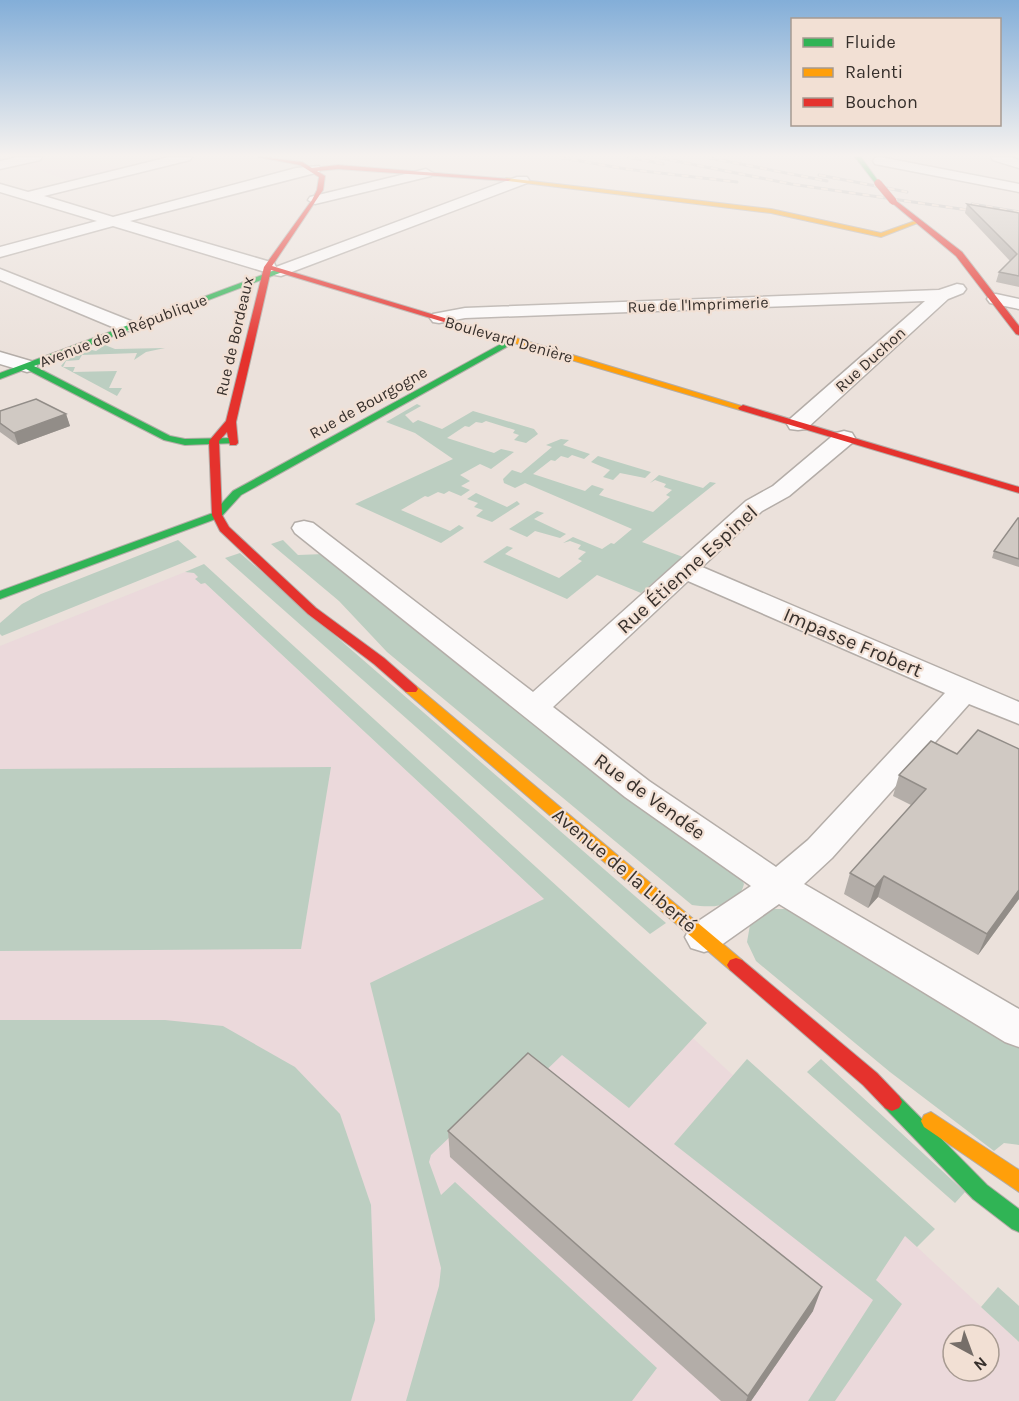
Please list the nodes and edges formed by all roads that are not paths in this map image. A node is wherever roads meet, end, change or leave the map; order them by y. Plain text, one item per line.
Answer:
1 (109, 222) edge
2 (118, 222) edge
3 (301, 222) edge
4 (406, 222) edge
5 (823, 222) edge
6 (916, 222) edge
7 (917, 222) edge
8 (0, 252) edge
9 (271, 272) junction
10 (0, 274) edge
11 (949, 292) joint
12 (996, 299) junction
13 (1019, 304) edge
14 (439, 318) junction
15 (129, 327) junction
16 (1019, 332) edge
17 (515, 340) junction
18 (0, 358) edge
19 (27, 366) junction
20 (0, 376) edge
21 (231, 422) junction
22 (798, 424) junction
23 (844, 438) junction
24 (214, 441) junction
25 (233, 475) dead end
26 (1019, 490) edge
27 (237, 493) junction
28 (217, 515) junction
29 (304, 528) dead end
30 (686, 570) junction
31 (0, 595) edge
32 (346, 619) dead end
33 (379, 661) junction
34 (964, 691) junction
35 (534, 708) junction
36 (1019, 714) edge
37 (778, 886) junction
38 (704, 937) junction
39 (1019, 1030) edge
40 (870, 1079) junction
41 (1019, 1182) edge
42 (1019, 1222) edge

1 - 8 street
2 - 9 street, Boulevard Denière
3 - 9 main road, Rue de Bordeaux
4 - 9 street, Avenue de la République
5 - 6 main road
7 - 12 main road
9 - 14 main road, Boulevard Denière
9 - 15 main road, Avenue de la République
9 - 21 main road, Rue de Bordeaux
10 - 15 street
11 - 14 street, Rue de l'Imprimerie
11 - 22 street, Rue Duchon
12 - 13 street
12 - 16 main road
14 - 17 main road, Boulevard Denière
15 - 19 main road, Avenue de la République
17 - 22 main road, Boulevard Denière
17 - 27 main road, Rue de Bourgogne
18 - 19 street
19 - 20 main road, Avenue de la République
19 - 24 main road
21 - 24 main road, Rue de Bordeaux
21 - 24 main road, Rue de Bordeaux
22 - 23 main road, Boulevard Denière
23 - 26 main road, Boulevard Denière
23 - 30 street, Rue Étienne Espinel
24 - 28 main road
25 - 27 main road
27 - 28 main road, Rue de Bourgogne
27 - 28 main road
28 - 31 main road
28 - 33 main road, Avenue de la Liberté
29 - 35 street, Rue de Vendée
30 - 34 street, Impasse Frobert
30 - 35 street, Rue Étienne Espinel
32 - 33 main road, Avenue de la Liberté
33 - 38 main road, Avenue de la Liberté
34 - 36 street, Impasse Frobert
34 - 37 street
35 - 37 street, Rue de Vendée
37 - 38 street
37 - 39 street, Rue de Vendée
38 - 40 main road, Avenue de la Liberté
40 - 41 main road, Avenue de la Liberté
40 - 42 main road, Avenue de la Liberté

